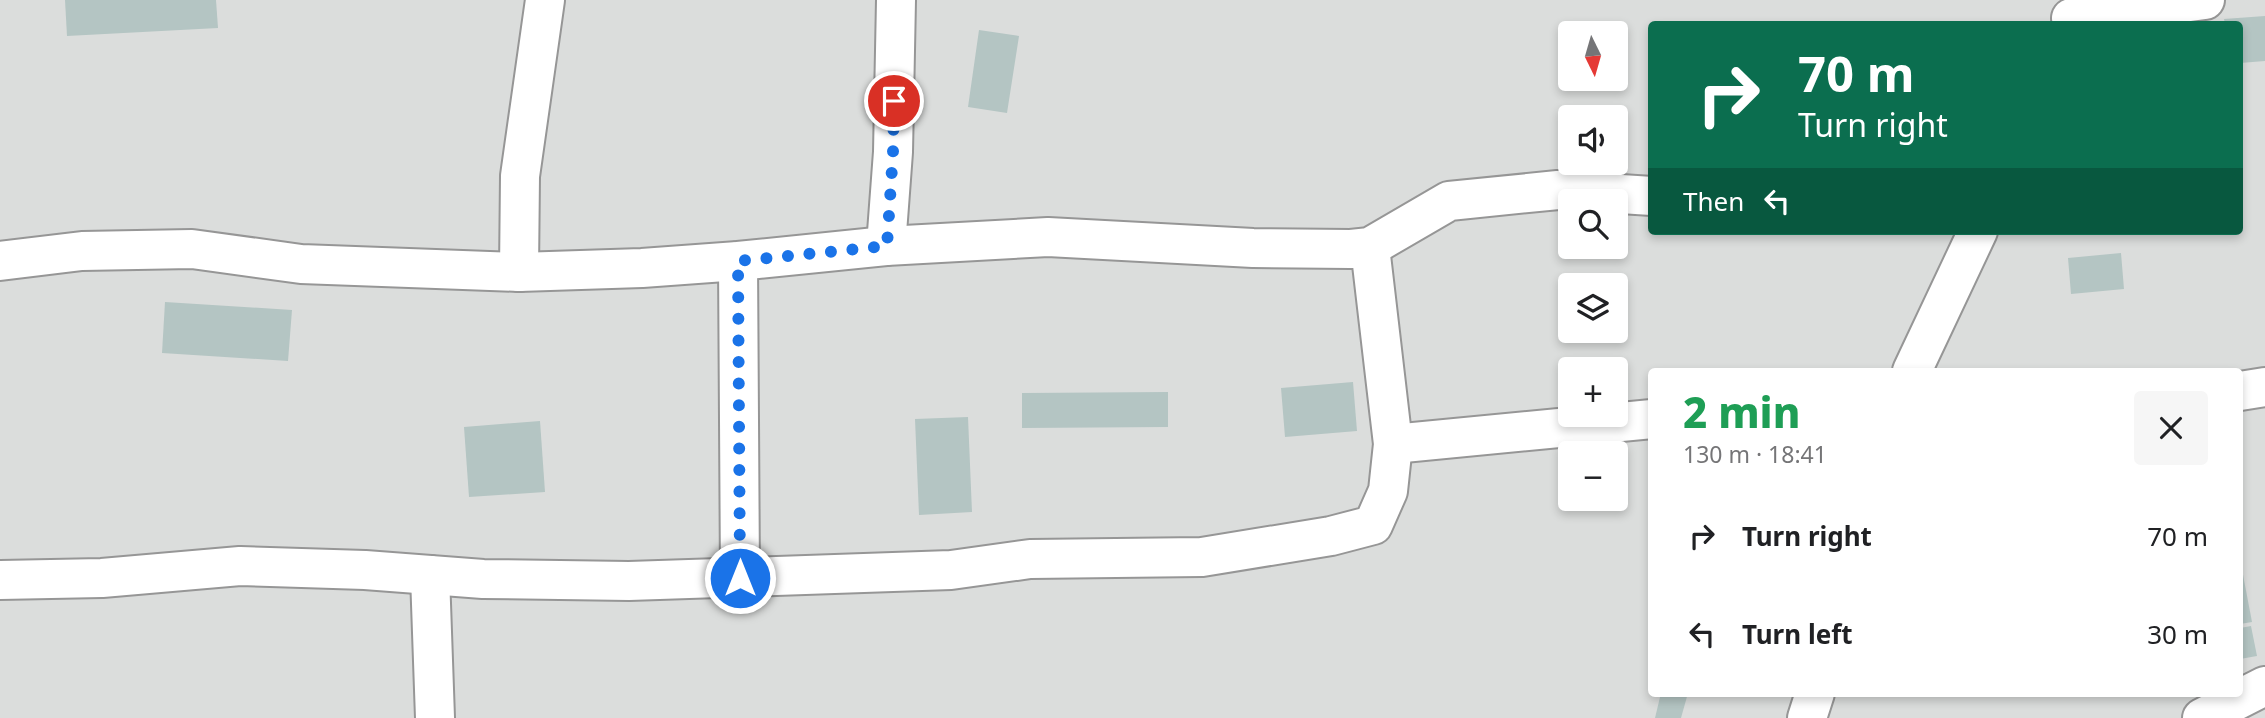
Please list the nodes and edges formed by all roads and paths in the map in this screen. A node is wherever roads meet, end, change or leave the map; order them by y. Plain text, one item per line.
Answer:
1 (545, 0) edge
2 (896, 0) edge
3 (2205, 0) edge
4 (2072, 14) edge
5 (1648, 196) edge
6 (1976, 235) edge
7 (887, 246) junction
8 (1370, 247) junction
9 (0, 261) edge
10 (738, 261) junction
11 (519, 272) junction
12 (1913, 368) edge
13 (2265, 387) edge
14 (2243, 391) edge
15 (1648, 419) edge
16 (1393, 444) junction
17 (430, 575) junction
18 (740, 578) junction
19 (0, 580) edge
20 (2265, 686) edge
21 (1814, 697) edge
22 (435, 718) edge
23 (1807, 718) edge
24 (2202, 718) edge

1 - 11 street
2 - 7 street
3 - 4 street
5 - 8 street
6 - 12 street
7 - 8 street
7 - 10 street
8 - 16 street
9 - 11 street
10 - 11 street
10 - 18 street
13 - 14 street
15 - 16 street
16 - 18 street
17 - 18 street
17 - 19 street
17 - 22 street
20 - 24 street
21 - 23 street

